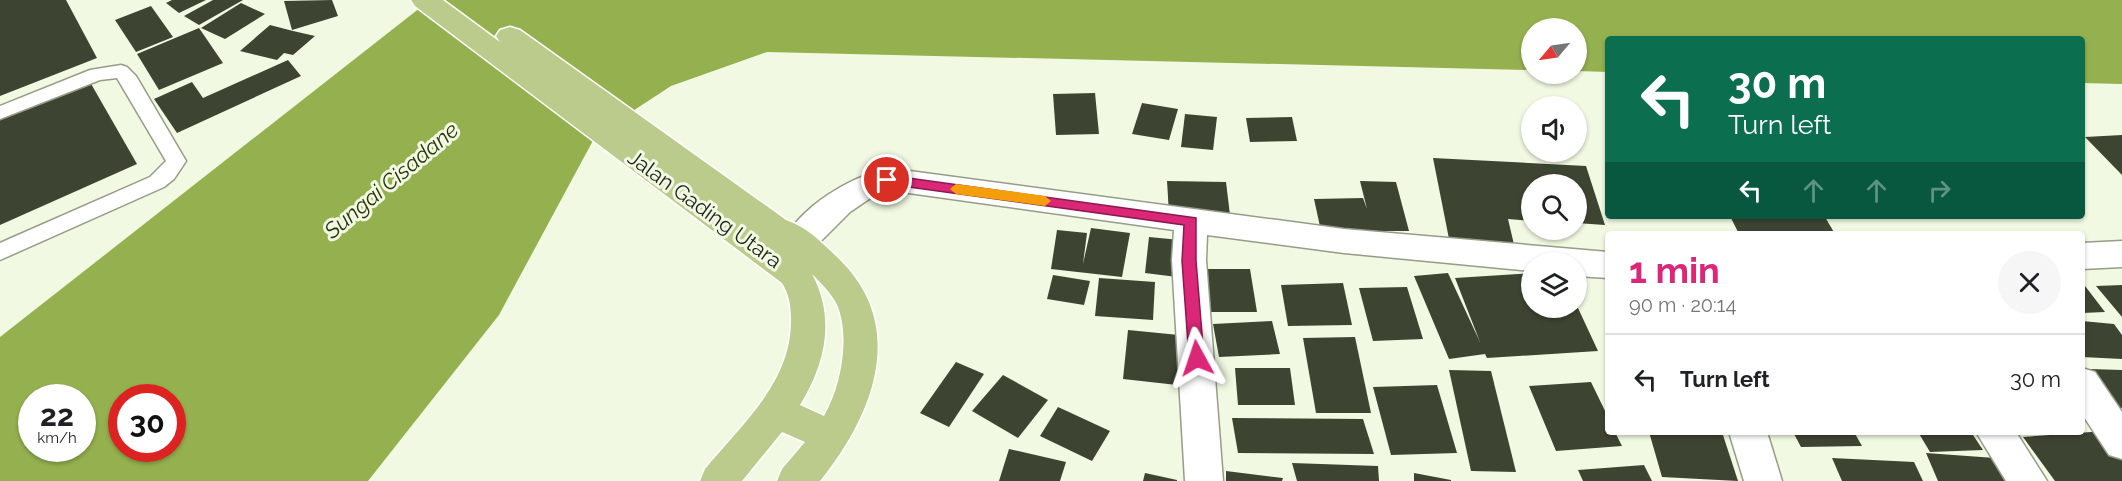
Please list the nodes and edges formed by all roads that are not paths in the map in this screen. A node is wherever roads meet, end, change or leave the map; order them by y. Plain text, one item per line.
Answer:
1 (425, 0) edge
2 (461, 0) edge
3 (0, 113) edge
4 (1191, 221) junction
5 (771, 236) junction
6 (0, 252) edge
7 (2122, 254) edge
8 (2085, 256) edge
9 (1521, 258) edge
10 (1587, 264) edge
11 (1605, 266) edge
12 (2085, 388) edge
13 (774, 411) junction
14 (2107, 421) edge
15 (1749, 435) edge
16 (1997, 435) edge
17 (831, 436) junction
18 (719, 481) edge
19 (796, 481) edge
20 (1204, 481) edge
21 (1763, 481) edge
22 (2028, 481) edge

1 - 5 main road, Jalan Gading Utara
2 - 5 main road, Jalan Gading Utara
3 - 6 lane
4 - 5 street
4 - 9 street
4 - 20 street
5 - 13 main road, Jalan Gading Utara
5 - 17 main road, Jalan Gading Utara
7 - 8 street
10 - 11 street
12 - 14 street
13 - 17 main road
13 - 18 main road, Jalan Gading Utara
15 - 21 street
16 - 22 street
17 - 19 main road, Jalan Gading Utara

